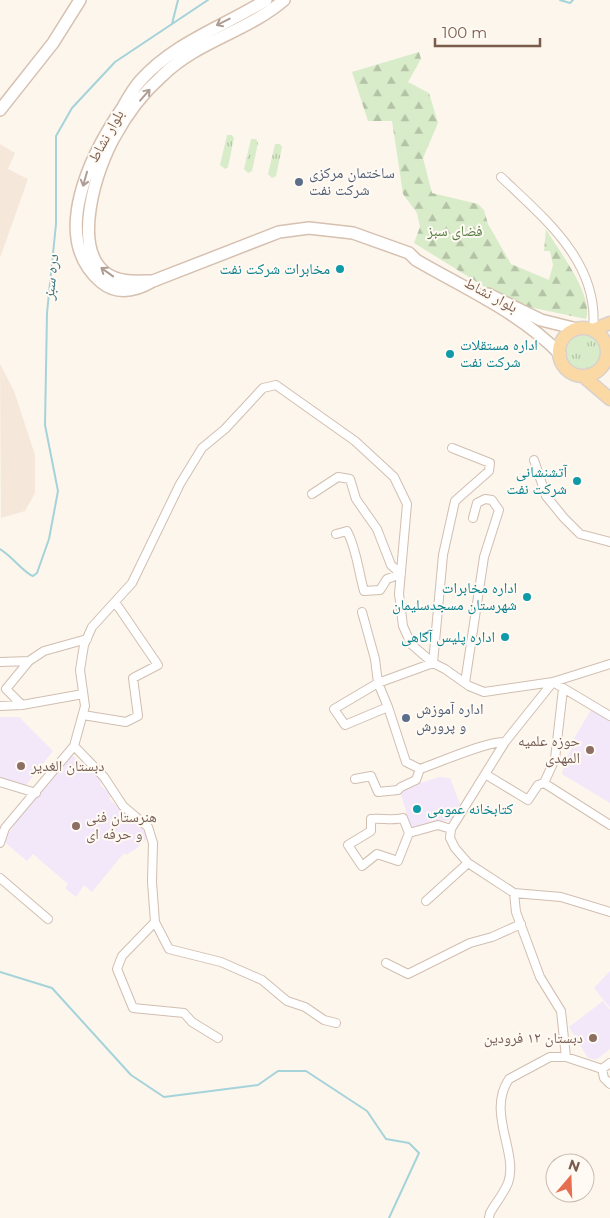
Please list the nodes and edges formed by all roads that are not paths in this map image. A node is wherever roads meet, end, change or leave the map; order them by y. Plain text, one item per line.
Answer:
1 (80, 0) edge
2 (266, 0) edge
3 (284, 0) edge
4 (0, 110) edge
5 (501, 177) dead end
6 (410, 254) junction
7 (153, 280) junction
8 (610, 323) edge
9 (577, 329) junction
10 (593, 330) junction
11 (560, 354) junction
12 (608, 356) edge
13 (583, 376) junction
14 (609, 394) edge
15 (452, 448) dead end
16 (534, 460) dead end
17 (312, 494) dead end
18 (473, 518) dead end
19 (336, 534) dead end
20 (610, 542) edge
21 (400, 574) junction
22 (115, 602) junction
23 (362, 612) dead end
24 (87, 638) junction
25 (28, 661) junction
26 (0, 662) edge
27 (433, 663) junction
28 (610, 664) edge
29 (553, 682) junction
30 (378, 683) junction
31 (465, 683) junction
32 (563, 689) junction
33 (83, 694) junction
34 (22, 704) junction
35 (0, 706) edge
36 (388, 706) junction
37 (83, 715) junction
38 (610, 716) edge
39 (505, 742) junction
40 (74, 746) junction
41 (420, 769) junction
42 (486, 774) junction
43 (355, 779) dead end
44 (0, 782) edge
45 (544, 783) junction
46 (36, 793) junction
47 (610, 825) edge
48 (451, 829) junction
49 (409, 833) junction
50 (0, 843) edge
51 (468, 863) junction
52 (0, 878) edge
53 (514, 892) junction
54 (426, 901) dead end
55 (610, 912) edge
56 (48, 919) dead end
57 (155, 922) junction
58 (521, 924) junction
59 (386, 962) dead end
60 (336, 1023) dead end
61 (218, 1038) dead end
62 (566, 1057) junction
63 (610, 1063) edge
64 (602, 1069) junction
65 (610, 1084) edge
66 (489, 1218) edge

1 - 4 main road
2 -> 7 main road, بلوار نشاط
7 -> 3 main road, بلوار نشاط
5 - 10 street
6 - 7 main road, بلوار نشاط
6 - 9 main road, بلوار نشاط
6 - 11 main road, بلوار نشاط
8 - 10 main road
9 - 10 main road
9 - 11 main road
10 - 12 main road
11 - 13 main road
12 - 13 main road
13 - 14 main road
15 - 27 street
16 - 20 street
17 - 21 street
18 - 31 street
19 - 21 street
21 - 22 street
21 - 27 street
22 - 24 street
22 - 37 street
23 - 30 street
24 - 25 street
24 - 33 street
25 - 26 street
25 - 34 street
27 - 30 street
27 - 31 street
28 - 29 street
29 - 31 street
29 - 32 street
29 - 39 street
30 - 36 street
30 - 36 street
32 - 38 street
32 - 45 street
33 - 34 street
33 - 37 street
34 - 35 street
36 - 41 street
37 - 40 street
39 - 41 street
39 - 42 street
40 - 46 street
40 - 57 street
41 - 43 street
42 - 45 street
42 - 48 street
44 - 46 street
45 - 47 street
46 - 50 street
48 - 49 street
48 - 51 street
49 - 49 street
51 - 53 street
51 - 54 street
52 - 56 street
53 - 55 street
53 - 58 street
57 - 60 street
57 - 61 street
58 - 59 street
58 - 62 street
62 - 64 street
62 - 66 street
63 - 64 street
64 - 65 street

